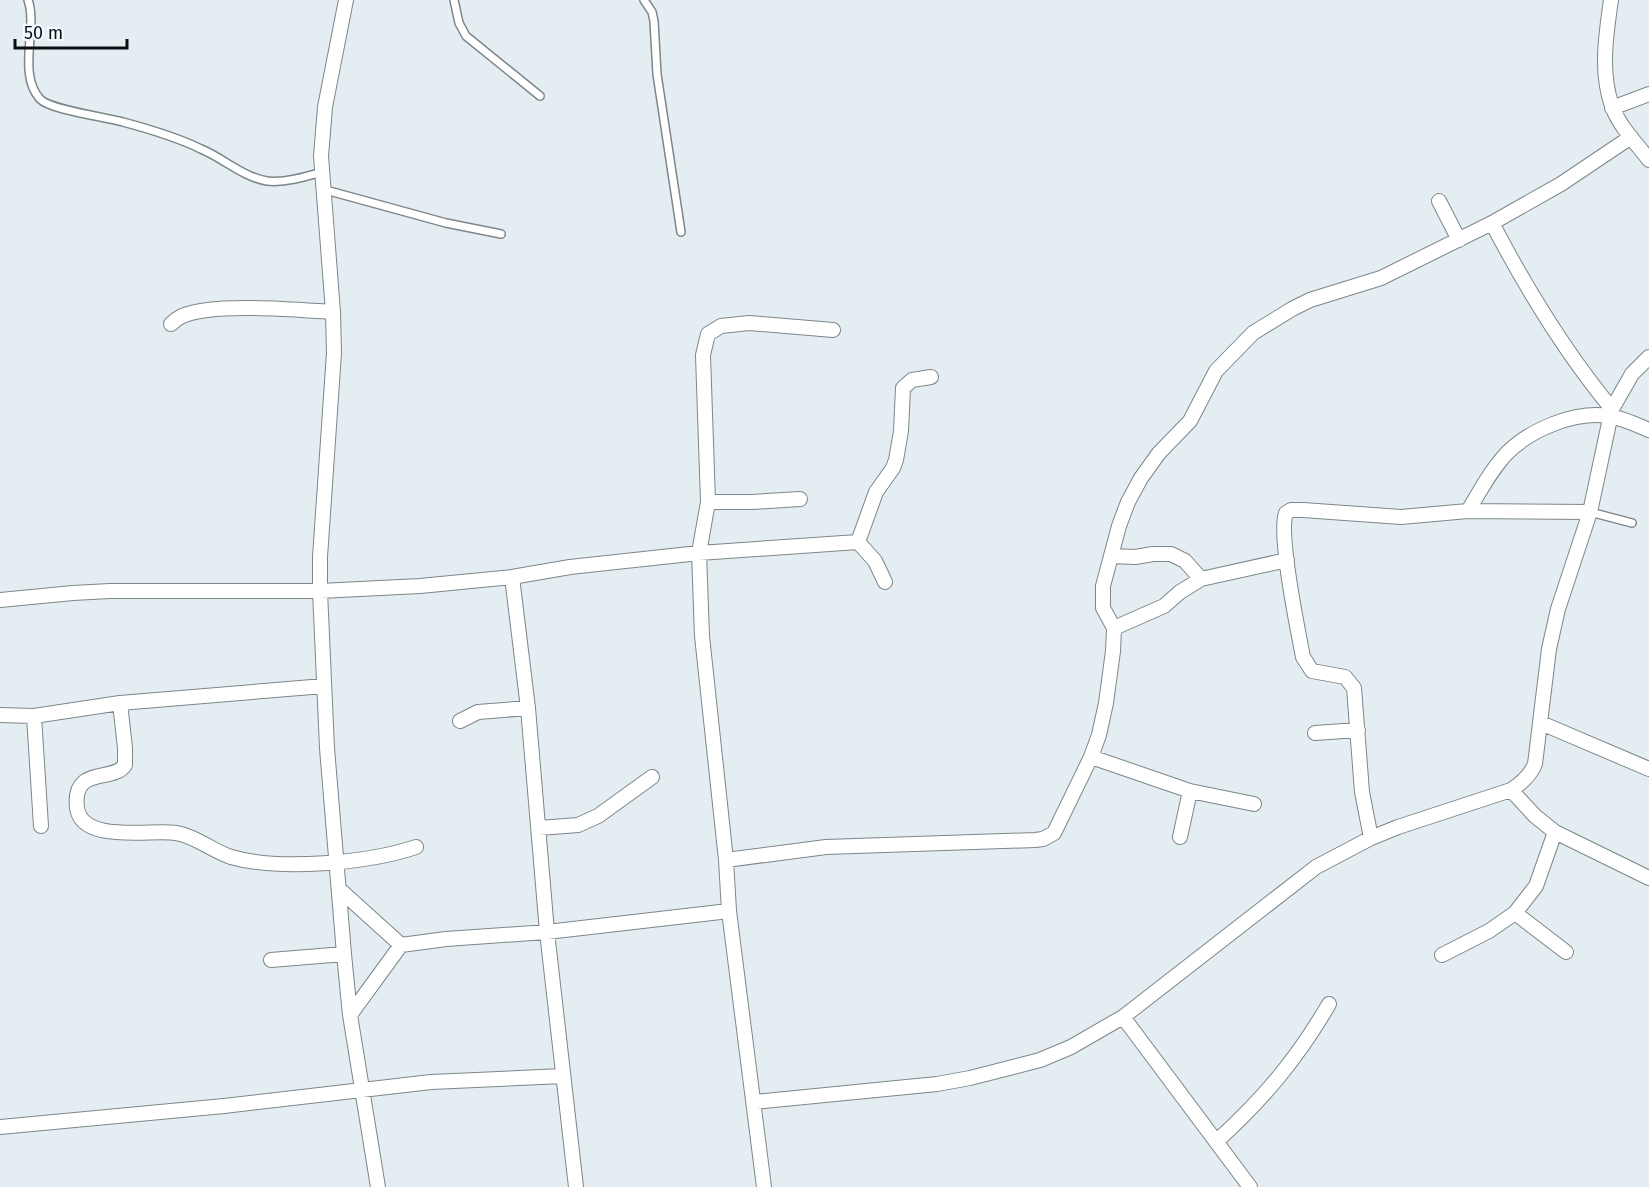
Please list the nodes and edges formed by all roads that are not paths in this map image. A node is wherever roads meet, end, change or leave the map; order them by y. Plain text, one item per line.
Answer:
1 (28, 0) edge
2 (346, 0) edge
3 (454, 0) edge
4 (644, 0) edge
5 (1611, 0) edge
6 (1649, 94) edge
7 (540, 96) dead end
8 (1612, 108) junction
9 (1631, 137) junction
10 (1649, 160) edge
11 (322, 172) junction
12 (322, 189) junction
13 (1439, 201) dead end
14 (1492, 223) junction
15 (681, 232) dead end
16 (501, 234) dead end
17 (1459, 240) junction
18 (333, 312) junction
19 (171, 324) dead end
20 (833, 330) dead end
21 (1649, 357) edge
22 (931, 377) dead end
23 (1611, 412) junction
24 (1649, 430) edge
25 (800, 499) dead end
26 (708, 502) junction
27 (1468, 511) junction
28 (1590, 512) junction
29 (1632, 523) dead end
30 (858, 542) junction
31 (699, 553) junction
32 (1111, 556) junction
33 (1287, 560) junction
34 (512, 577) junction
35 (1201, 579) junction
36 (885, 582) dead end
37 (320, 591) junction
38 (0, 600) edge
39 (1114, 628) junction
40 (324, 686) junction
41 (120, 703) junction
42 (528, 708) junction
43 (0, 715) edge
44 (34, 716) junction
45 (460, 721) dead end
46 (1541, 723) junction
47 (1358, 730) junction
48 (1315, 733) dead end
49 (1091, 757) junction
50 (1649, 769) edge
51 (652, 777) dead end
52 (1511, 790) junction
53 (1190, 791) junction
54 (1254, 804) dead end
55 (41, 826) dead end
56 (539, 828) junction
57 (1555, 832) junction
58 (1180, 837) dead end
59 (1371, 837) junction
60 (416, 847) dead end
61 (726, 860) junction
62 (336, 861) junction
63 (1649, 878) edge
64 (339, 889) junction
65 (729, 911) junction
66 (1515, 913) junction
67 (547, 932) junction
68 (401, 945) junction
69 (1566, 952) dead end
70 (344, 954) junction
71 (1442, 956) dead end
72 (271, 960) dead end
73 (1329, 1004) dead end
74 (350, 1015) junction
75 (1123, 1017) junction
76 (563, 1076) junction
77 (361, 1089) junction
78 (754, 1102) junction
79 (0, 1127) edge
80 (1217, 1141) junction
81 (378, 1187) edge
82 (576, 1187) edge
83 (764, 1187) edge
84 (1250, 1187) edge

1 - 11 lane
2 - 11 street
3 - 7 lane
4 - 15 lane
5 - 8 street
6 - 8 street
8 - 9 street
9 - 10 street
9 - 14 street
11 - 12 street
12 - 16 lane
12 - 18 street
13 - 17 street
14 - 17 street
14 - 23 street
17 - 32 street
18 - 19 street
18 - 37 street
20 - 26 street
21 - 23 street
22 - 30 street
23 - 24 street
23 - 27 street
23 - 28 street
25 - 26 street
26 - 31 street
27 - 28 street
27 - 33 street
28 - 29 lane
28 - 46 street
30 - 31 street
30 - 36 street
31 - 34 street
31 - 61 street
32 - 35 street
32 - 39 street
33 - 35 street
33 - 47 street
34 - 37 street
34 - 42 street
35 - 39 street
37 - 38 street
37 - 40 street
39 - 49 street
40 - 41 street
40 - 62 street
41 - 44 street
41 - 62 street
42 - 45 street
42 - 56 street
43 - 44 street
44 - 55 street
46 - 50 street
46 - 52 street
47 - 48 street
47 - 59 street
49 - 53 street
49 - 61 street
51 - 56 street
52 - 57 street
52 - 59 street
53 - 54 street
53 - 58 street
56 - 67 street
57 - 63 street
57 - 66 street
59 - 75 street
60 - 62 street
61 - 65 street
62 - 64 street
64 - 68 street
64 - 70 street
65 - 67 street
65 - 78 street
66 - 69 street
66 - 71 street
67 - 68 street
67 - 76 street
68 - 74 street
70 - 72 street
70 - 74 street
73 - 80 street
74 - 77 street
75 - 78 street
75 - 80 street
76 - 77 street
76 - 82 street
77 - 79 street
77 - 81 street
78 - 83 street
80 - 84 street

